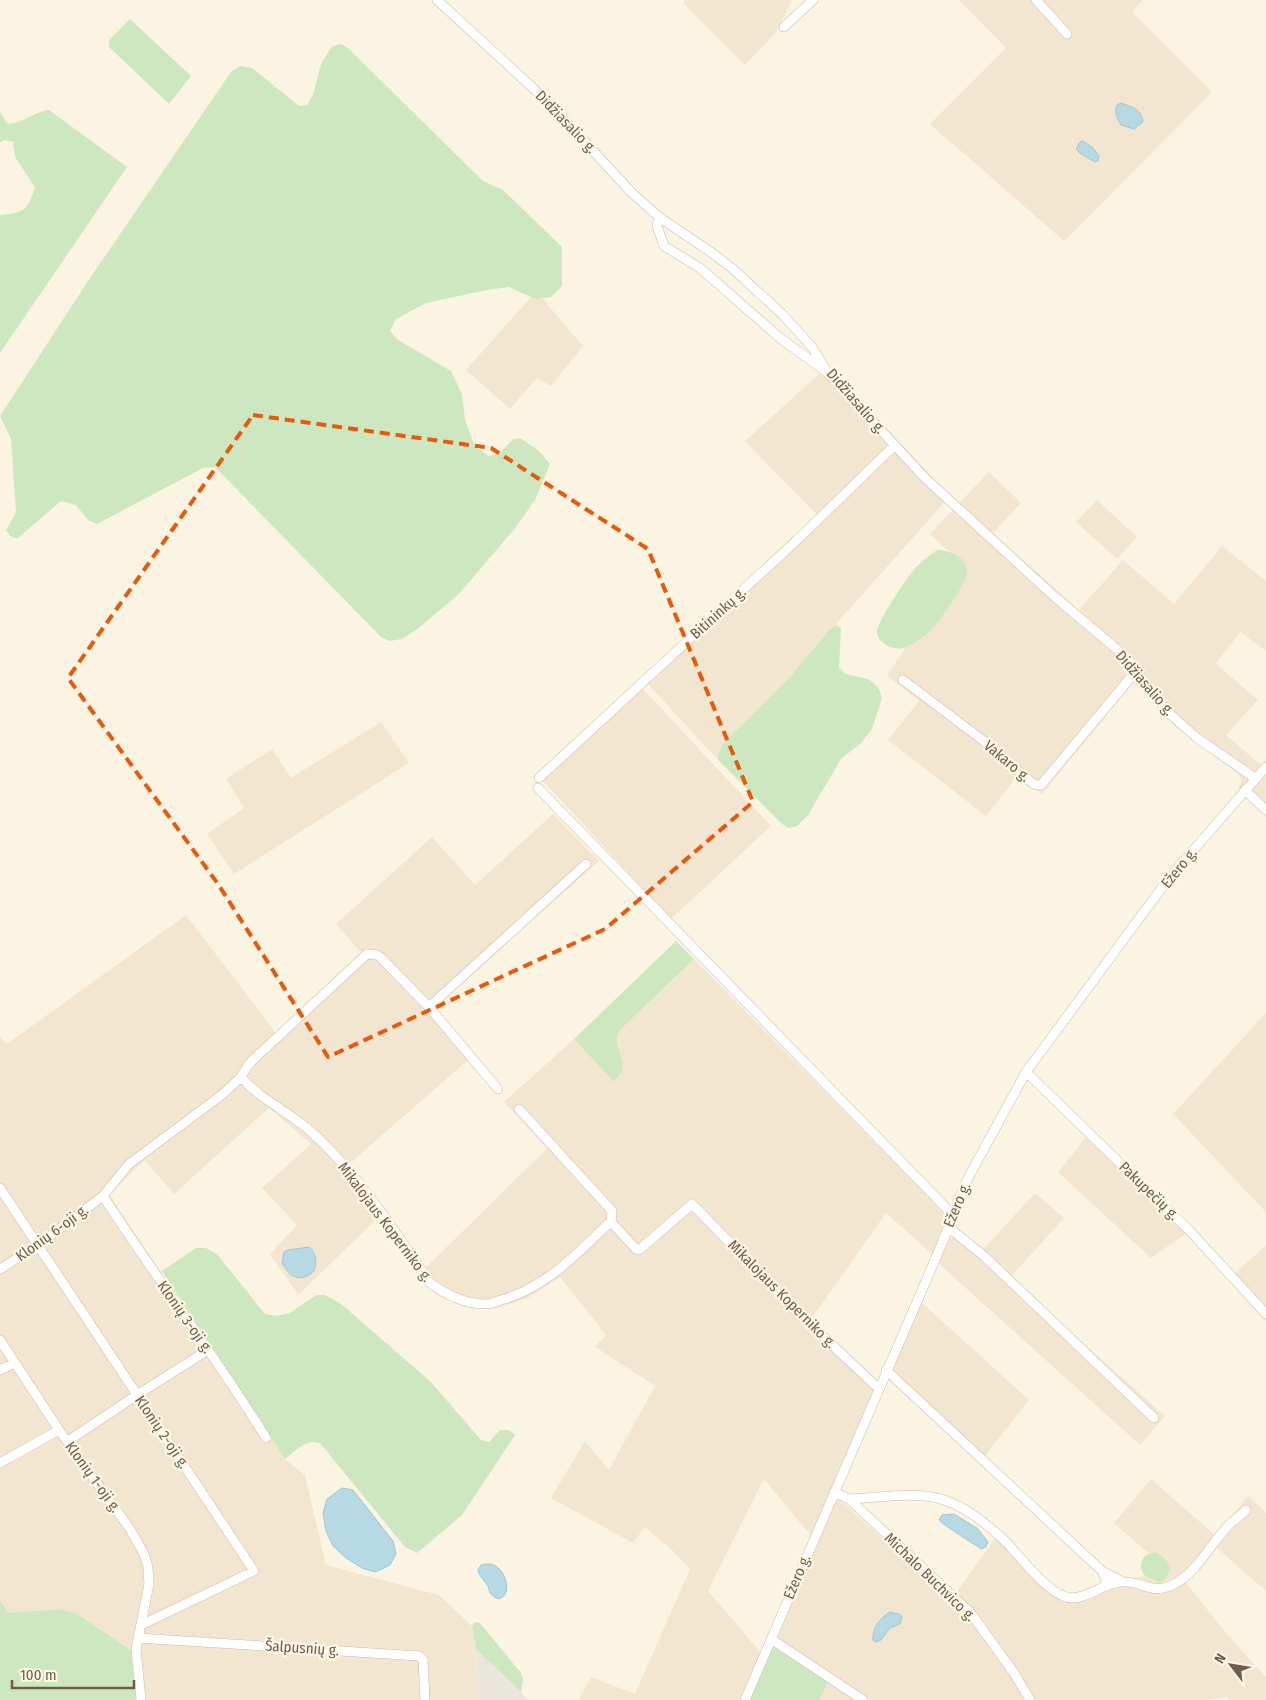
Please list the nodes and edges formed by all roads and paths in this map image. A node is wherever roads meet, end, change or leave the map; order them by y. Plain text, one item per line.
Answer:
1 (438, 0) edge
2 (813, 0) edge
3 (1036, 0) edge
4 (784, 27) dead end
5 (1066, 34) dead end
6 (659, 216) junction
7 (828, 373) junction
8 (895, 445) junction
9 (1136, 670) junction
10 (903, 680) dead end
11 (1266, 767) edge
12 (539, 778) dead end
13 (1255, 778) junction
14 (538, 788) dead end
15 (1245, 790) junction
16 (1266, 810) edge
17 (586, 864) dead end
18 (429, 1007) junction
19 (1026, 1072) junction
20 (241, 1076) junction
21 (498, 1089) dead end
22 (519, 1109) dead end
23 (0, 1188) edge
24 (103, 1196) junction
25 (953, 1215) junction
26 (611, 1224) junction
27 (948, 1227) junction
28 (38, 1245) junction
29 (0, 1269) edge
30 (1266, 1314) edge
31 (0, 1340) edge
32 (208, 1350) junction
33 (15, 1362) junction
34 (0, 1370) edge
35 (886, 1370) junction
36 (878, 1388) junction
37 (136, 1395) junction
38 (1154, 1418) dead end
39 (58, 1430) junction
40 (266, 1438) dead end
41 (68, 1441) junction
42 (0, 1463) edge
43 (834, 1492) junction
44 (849, 1499) junction
45 (1246, 1510) dead end
46 (1102, 1570) junction
47 (1123, 1582) junction
48 (1108, 1585) junction
49 (141, 1625) junction
50 (138, 1638) junction
51 (770, 1639) junction
52 (141, 1700) edge
53 (425, 1700) edge
54 (744, 1700) edge
55 (864, 1700) edge
56 (1030, 1700) edge

1 - 6 street, Didžiasalio g.
2 - 4 street
3 - 5 street
6 - 7 street, Didžiasalio g.
6 - 7 street
7 - 8 street, Didžiasalio g.
8 - 9 street, Didžiasalio g.
8 - 12 street, Bitininkų g.
9 - 10 street, Vakaro g.
9 - 13 street, Didžiasalio g.
11 - 13 street, Ežero g.
13 - 15 street, Ežero g.
14 - 25 street
15 - 16 street
15 - 19 street, Ežero g.
17 - 18 street
18 - 20 street
18 - 21 street
19 - 25 street, Ežero g.
19 - 30 street, Pakupečių g.
20 - 24 street
20 - 26 street, Mikalojaus Koperniko g.
22 - 26 street
23 - 28 street, Klonių 2-oji g.
24 - 28 street, Klonių 6-oji g.
24 - 32 street, Klonių 3-oji g.
25 - 27 street, Ežero g.
26 - 36 street, Mikalojaus Koperniko g.
27 - 35 street, Ežero g.
27 - 38 street
28 - 29 street, Klonių 6-oji g.
28 - 37 street, Klonių 2-oji g.
31 - 33 street, Klonių 1-oji g.
32 - 37 street
32 - 40 street, Klonių 3-oji g.
33 - 34 street
33 - 39 street, Klonių 1-oji g.
35 - 36 street, Ežero g.
35 - 46 street
36 - 43 street, Ežero g.
37 - 41 street
37 - 49 street, Klonių 2-oji g.
39 - 41 street, Klonių 1-oji g.
39 - 42 street
41 - 49 street, Klonių 1-oji g.
43 - 44 street, Michalo Buchvico g.
43 - 51 street, Ežero g.
44 - 48 street
44 - 56 street, Michalo Buchvico g.
45 - 47 street
46 - 47 street
46 - 48 street
47 - 48 street
49 - 50 street, Klonių 1-oji g.
50 - 52 street, Klonių 1-oji g.
50 - 53 street, Šalpusnių g.
51 - 54 street, Ežero g.
51 - 55 street

